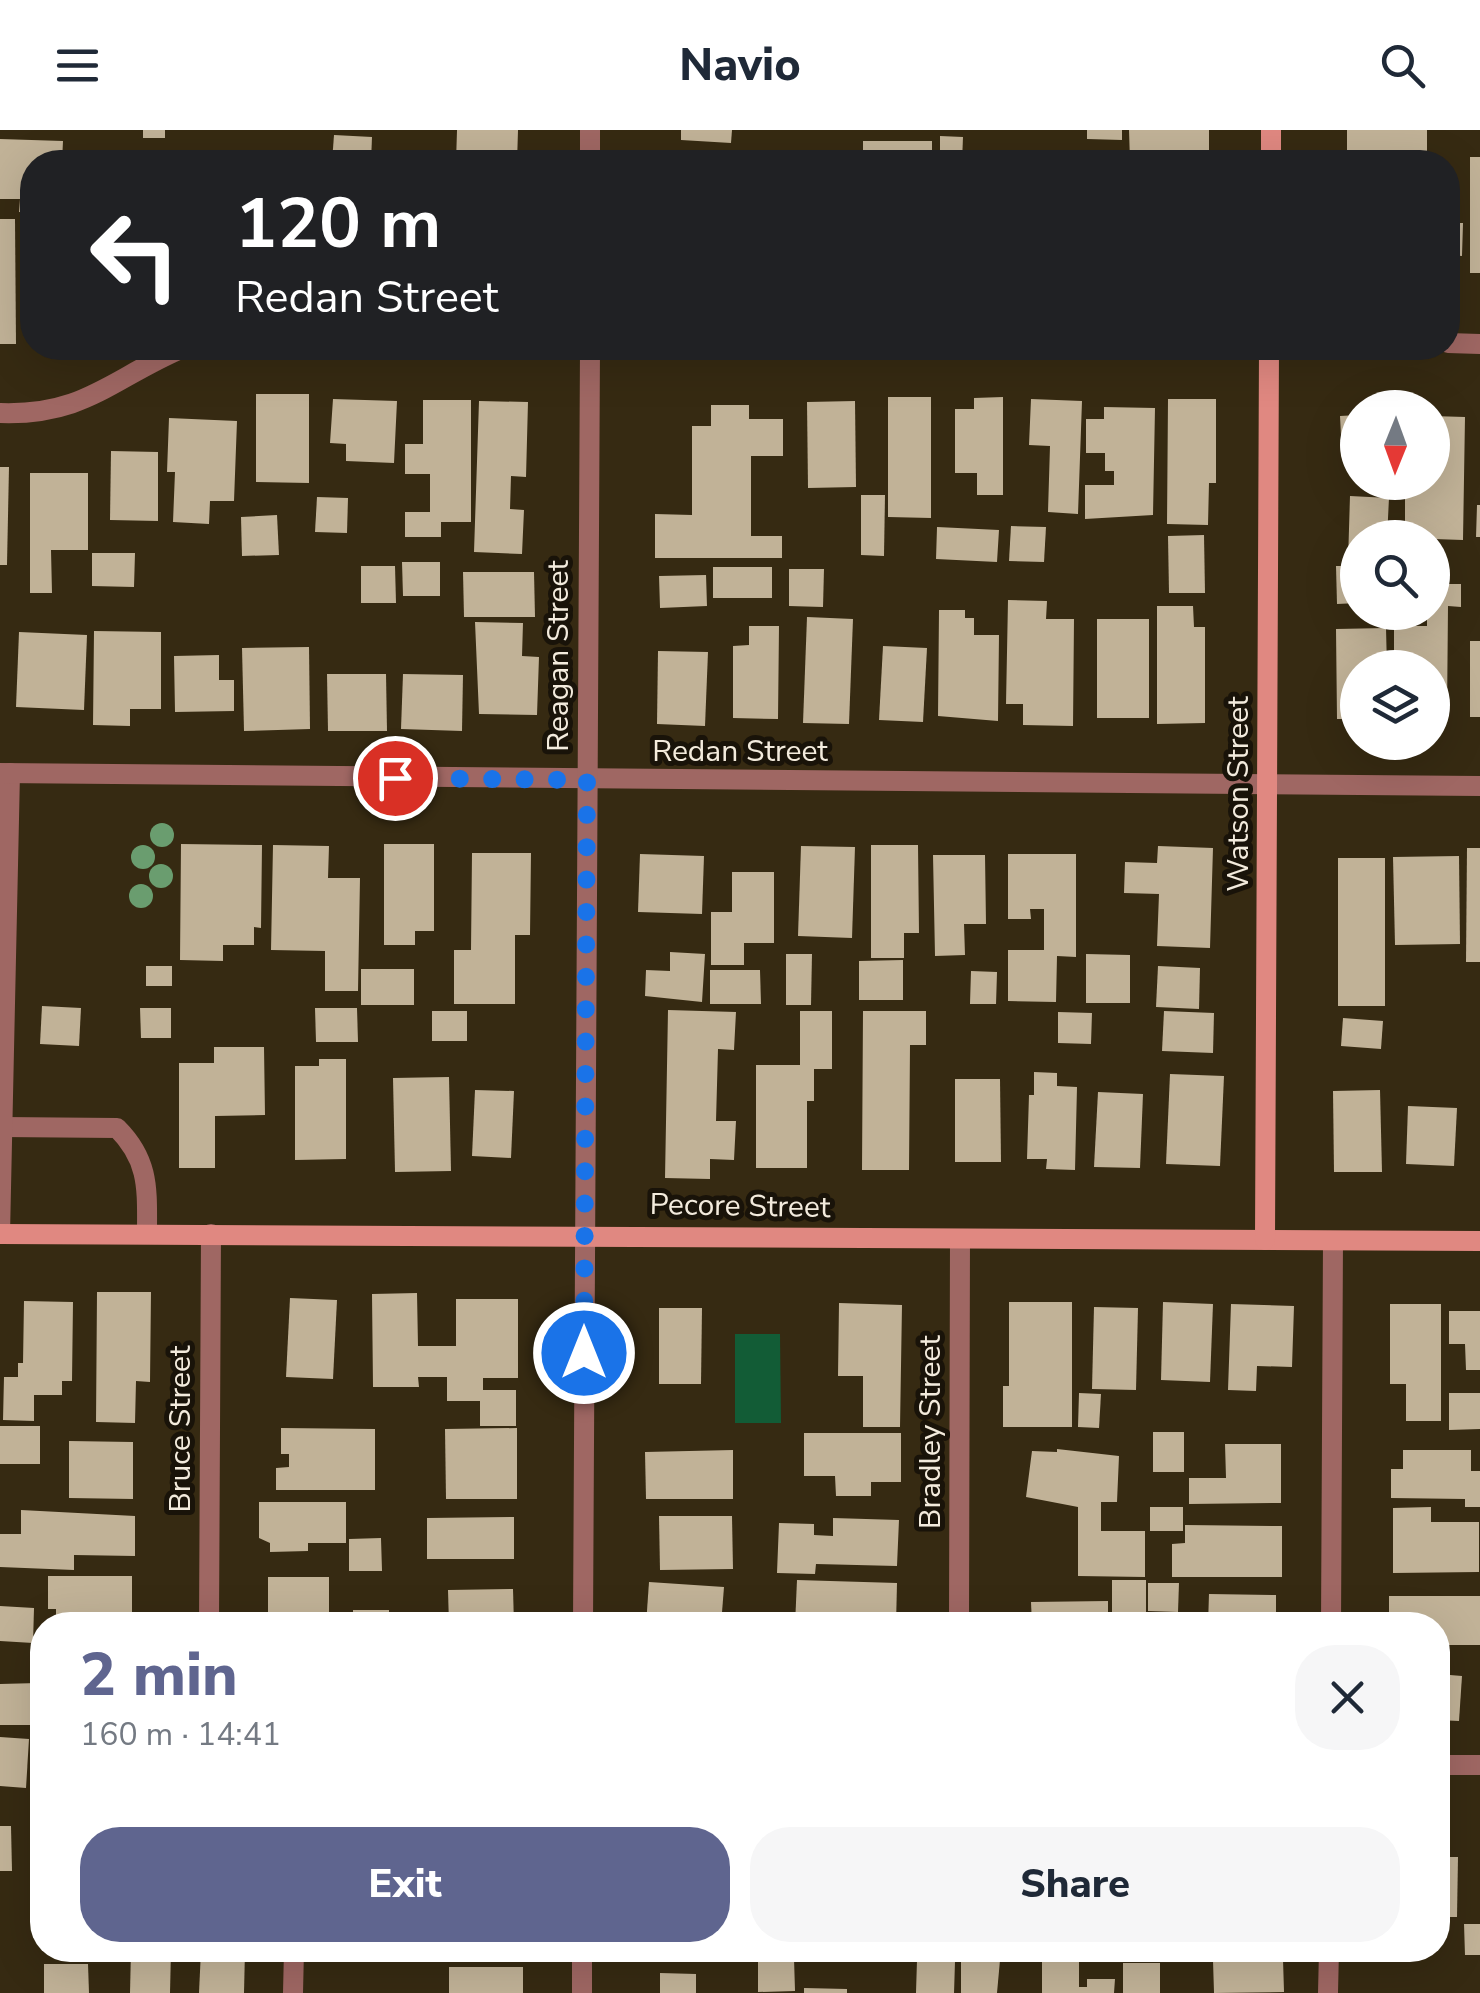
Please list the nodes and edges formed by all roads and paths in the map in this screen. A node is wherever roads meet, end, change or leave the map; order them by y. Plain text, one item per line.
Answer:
1 (161, 360) edge
2 (590, 360) edge
3 (1269, 360) edge
4 (0, 413) edge
5 (5, 773) edge
6 (587, 780) junction
7 (1269, 785) junction
8 (1480, 786) edge
9 (2, 1127) junction
10 (0, 1234) edge
11 (147, 1234) junction
12 (212, 1234) junction
13 (585, 1235) junction
14 (960, 1238) junction
15 (1264, 1240) junction
16 (1332, 1241) junction
17 (1480, 1241) edge
18 (209, 1612) edge
19 (583, 1612) edge
20 (959, 1612) edge
21 (1330, 1612) edge
22 (1450, 1765) edge
23 (1480, 1765) edge
24 (294, 1962) edge
25 (582, 1962) edge
26 (1328, 1962) edge
27 (293, 1993) edge
28 (582, 1993) edge
29 (1328, 1993) edge

1 - 4 street
2 - 6 street, Reagan Street
3 - 7 street, Watson Street
5 - 6 street, Redan Street
5 - 9 street
6 - 7 street, Redan Street
6 - 13 street, Reagan Street
7 - 8 street, Redan Street
7 - 15 street, Watson Street
9 - 10 street
9 - 11 street
10 - 11 street, Pecore Street
11 - 12 street, Pecore Street
12 - 13 street, Pecore Street
12 - 18 street, Bruce Street
13 - 14 street, Pecore Street
13 - 19 street, Reagan Street
14 - 15 street, Pecore Street
14 - 20 street, Bradley Street
15 - 16 street, Pecore Street
16 - 17 street, Pecore Street
16 - 21 street
22 - 23 street
24 - 27 street
25 - 28 street
26 - 29 street

